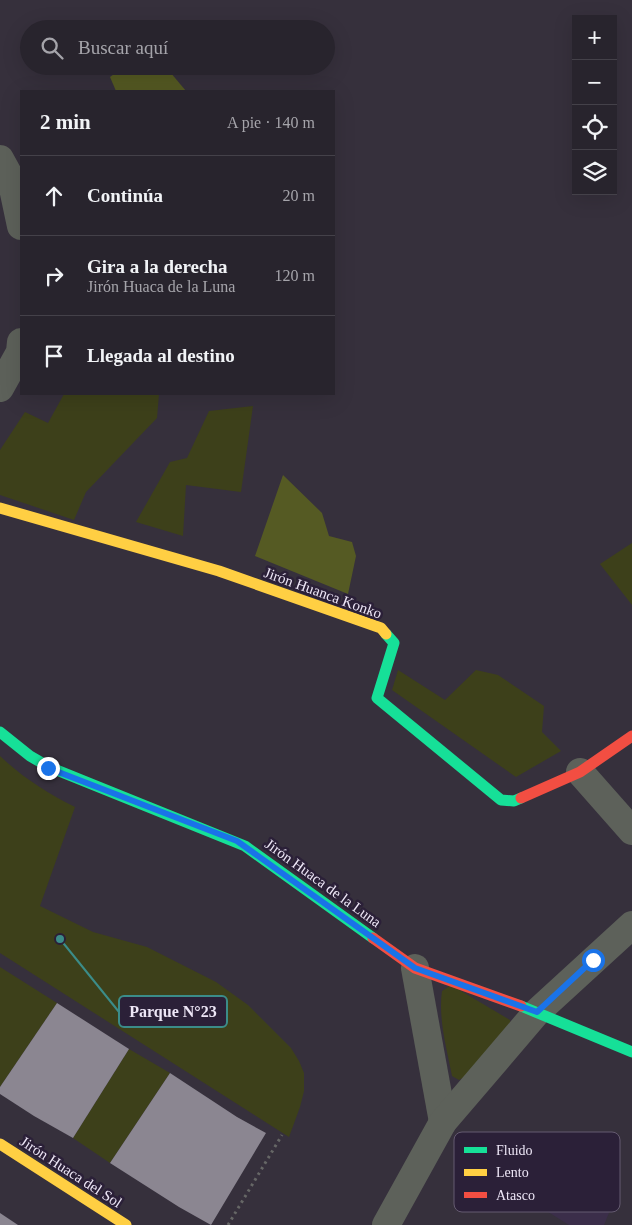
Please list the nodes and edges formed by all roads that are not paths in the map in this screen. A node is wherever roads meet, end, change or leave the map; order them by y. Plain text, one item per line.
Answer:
1 (0, 159) edge
2 (20, 221) edge
3 (20, 352) edge
4 (0, 388) edge
5 (0, 508) edge
6 (0, 732) edge
7 (632, 736) edge
8 (580, 772) junction
9 (632, 831) edge
10 (632, 925) edge
11 (415, 968) junction
12 (537, 1012) junction
13 (632, 1052) edge
14 (443, 1122) junction
15 (0, 1144) edge
16 (126, 1225) edge
17 (386, 1225) edge

1 - 2 street
3 - 4 street
5 - 8 street, Jirón Huanca Konko
6 - 11 street, Jirón Huaca de la Luna
7 - 8 street, Jirón Huanca Konko
8 - 9 street
10 - 12 street
11 - 12 street, Jirón Huaca de la Luna
11 - 14 street
12 - 13 street, Jirón Huaca de la Luna
12 - 14 street
14 - 17 street
15 - 16 street, Jirón Huaca del Sol

